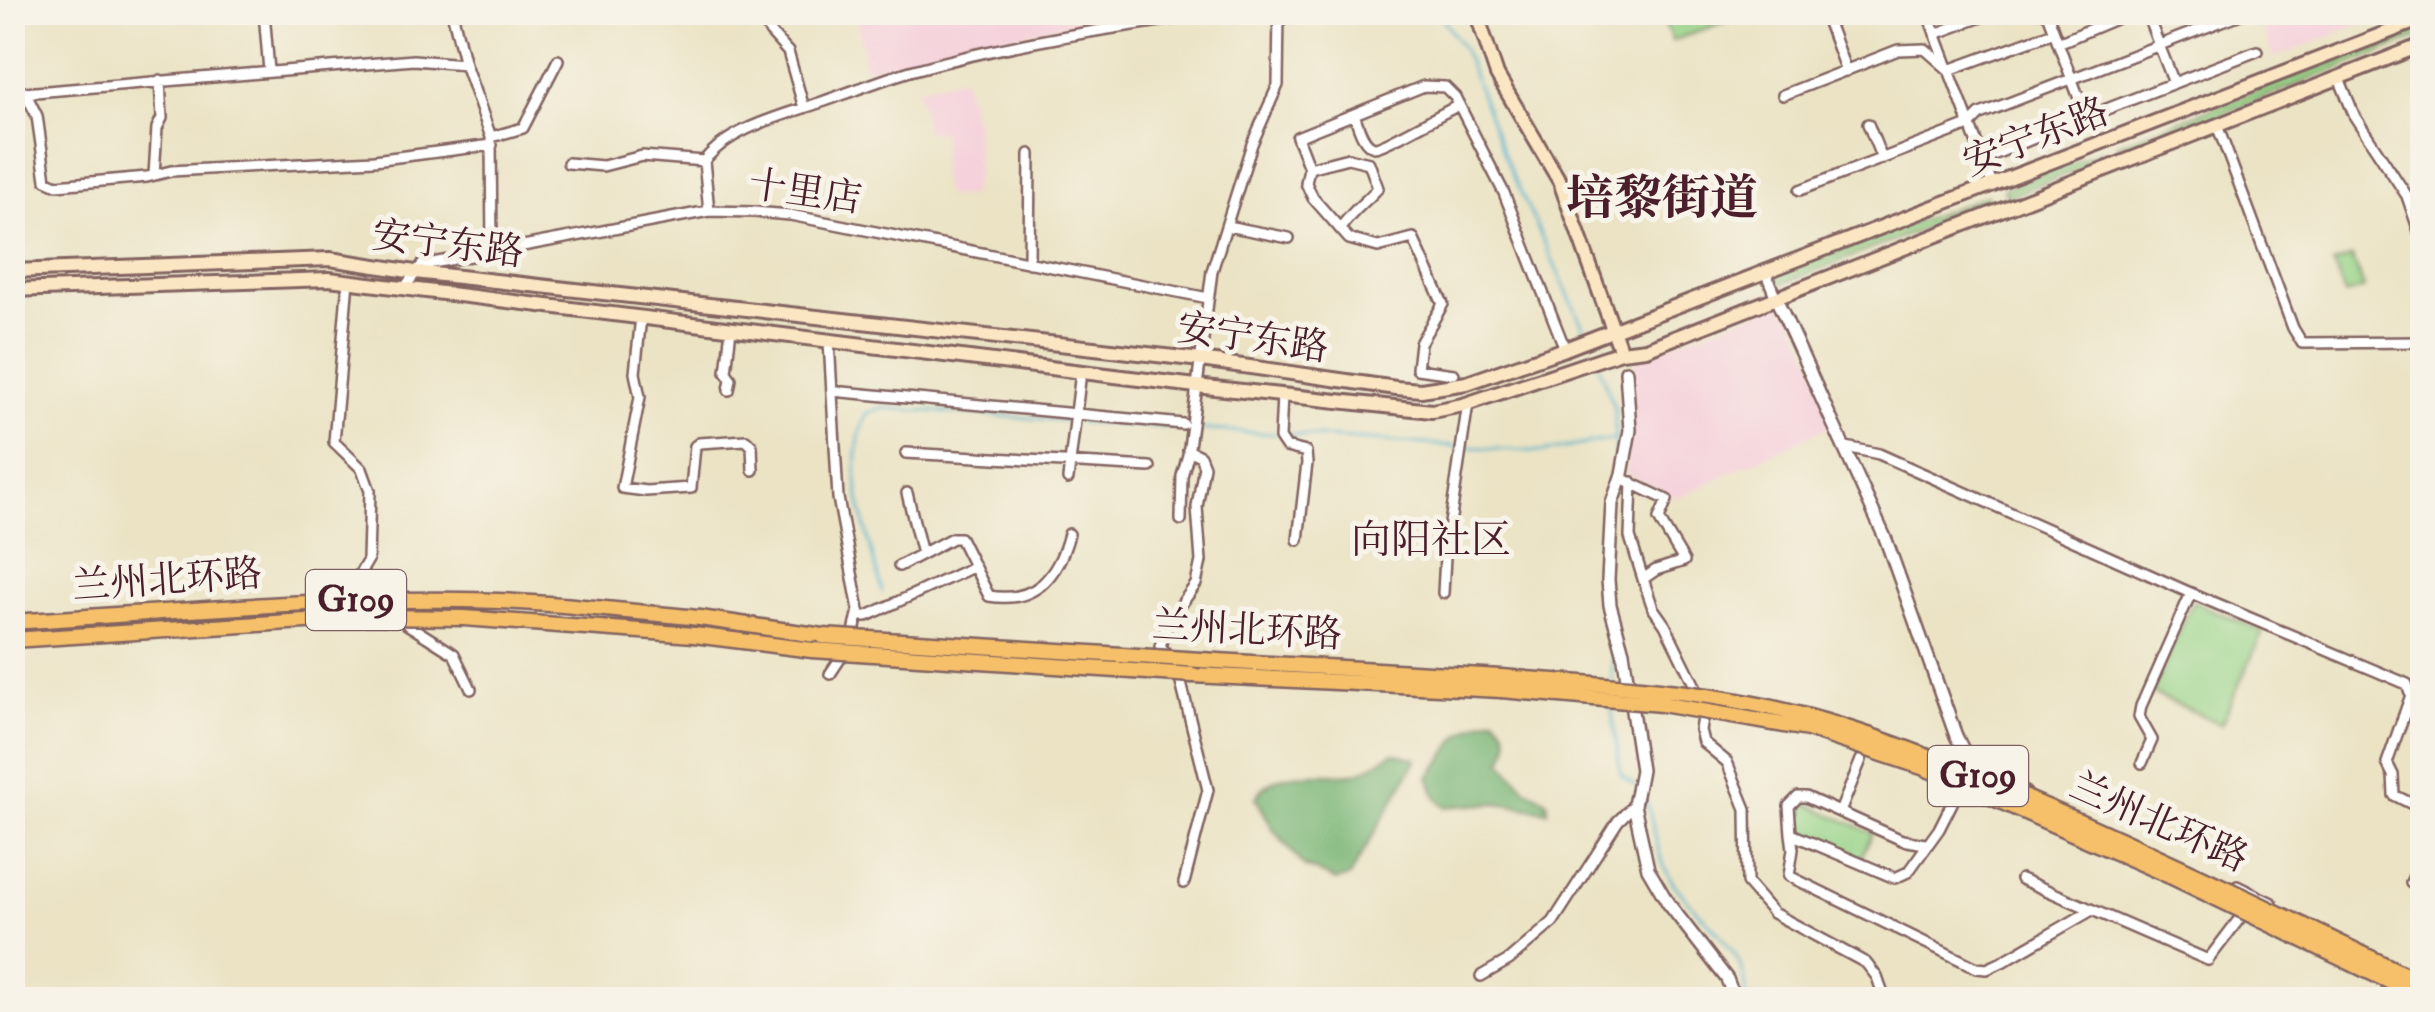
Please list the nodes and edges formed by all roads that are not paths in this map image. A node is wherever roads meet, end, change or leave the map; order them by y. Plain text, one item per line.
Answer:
1 (264, 12) edge
2 (452, 12) edge
3 (762, 12) edge
4 (1224, 12) edge
5 (1278, 12) edge
6 (1476, 12) edge
7 (1824, 12) edge
8 (1926, 12) edge
9 (1995, 12) edge
10 (2043, 12) edge
11 (2132, 12) edge
12 (2146, 12) edge
13 (2243, 13) edge
14 (2422, 19) edge
15 (2054, 32) junction
16 (1935, 34) junction
17 (2058, 43) junction
18 (2159, 45) junction
19 (2422, 45) edge
20 (2257, 51) dead end
21 (558, 60) dead end
22 (465, 64) junction
23 (1846, 70) junction
24 (1949, 70) junction
25 (269, 72) junction
26 (2339, 78) junction
27 (2072, 79) junction
28 (160, 80) junction
29 (2174, 83) junction
30 (25, 92) junction
31 (12, 94) edge
32 (1783, 95) dead end
33 (1459, 104) junction
34 (804, 108) junction
35 (1354, 114) junction
36 (2086, 117) junction
37 (1868, 124) dead end
38 (1970, 125) junction
39 (2217, 125) junction
40 (492, 141) junction
41 (1376, 147) junction
42 (1030, 154) dead end
43 (1882, 158) junction
44 (1982, 158) junction
45 (704, 160) junction
46 (568, 163) dead end
47 (1369, 163) junction
48 (1309, 168) junction
49 (154, 175) junction
50 (1993, 186) junction
51 (1800, 190) dead end
52 (709, 211) junction
53 (1227, 226) junction
54 (1340, 229) junction
55 (1289, 238) dead end
56 (2422, 240) edge
57 (492, 251) junction
58 (1030, 264) junction
59 (12, 271) edge
60 (1765, 271) junction
61 (415, 272) junction
62 (348, 281) junction
63 (404, 288) junction
64 (12, 290) edge
65 (1208, 298) junction
66 (1776, 298) junction
67 (641, 317) junction
68 (731, 328) junction
69 (1614, 330) junction
70 (829, 341) junction
71 (2422, 342) edge
72 (1571, 346) junction
73 (1622, 352) junction
74 (1200, 360) junction
75 (1626, 371) joint
76 (1081, 372) junction
77 (1454, 374) dead end
78 (1196, 386) junction
79 (729, 390) dead end
80 (832, 391) junction
81 (1282, 396) junction
82 (1468, 404) junction
83 (1075, 419) junction
84 (1187, 427) junction
85 (1846, 447) junction
86 (1188, 450) junction
87 (906, 453) dead end
88 (1070, 462) junction
89 (1150, 467) dead end
90 (754, 470) dead end
91 (1068, 479) dead end
92 (1627, 480) junction
93 (907, 492) dead end
94 (1181, 520) dead end
95 (1069, 534) dead end
96 (1298, 540) dead end
97 (922, 554) junction
98 (898, 566) dead end
99 (972, 567) junction
100 (1643, 579) junction
101 (1442, 593) dead end
102 (2191, 593) junction
103 (858, 616) junction
104 (12, 622) edge
105 (12, 640) edge
106 (830, 674) dead end
107 (1501, 683) junction
108 (471, 688) dead end
109 (1966, 754) junction
110 (1861, 760) dead end
111 (2142, 762) dead end
112 (1637, 793) junction
113 (2422, 809) edge
114 (1840, 812) junction
115 (1791, 834) junction
116 (1926, 844) junction
117 (2422, 856) edge
118 (2021, 878) dead end
119 (1184, 883) dead end
120 (2410, 883) dead end
121 (2258, 895) junction
122 (2092, 910) junction
123 (1482, 976) dead end
124 (2422, 980) edge
125 (2422, 997) edge
126 (1735, 1000) edge
127 (1885, 1000) edge

1 - 25 street
2 - 22 street
3 - 34 street
4 - 34 street
5 - 53 street
6 - 69 main road
7 - 23 street
8 - 16 street
9 - 16 street
10 - 15 street
11 - 17 street
12 - 18 street
13 - 18 street
14 - 50 main road, 安宁东路
15 - 17 street
15 - 24 street
16 - 24 street
17 - 27 street
18 - 27 street
18 - 29 street
19 - 26 main road, 安宁东路
20 - 29 street
21 - 40 street
22 - 25 street
22 - 40 street
23 - 24 street
23 - 32 street
24 - 38 street
25 - 28 street
26 - 39 main road, 安宁东路
26 - 56 street
27 - 36 street
27 - 38 street
28 - 30 street
28 - 49 street
29 - 36 street
30 - 31 street
30 - 49 street
33 - 35 street
33 - 41 street
33 - 72 street
34 - 45 street
35 - 41 street
35 - 48 street
36 - 44 street
37 - 43 street
38 - 43 street
38 - 44 street
39 - 66 main road, 安宁东路
39 - 71 street
40 - 49 street
40 - 57 street
41 - 47 street
42 - 58 street
43 - 51 street
44 - 50 street
45 - 46 street
45 - 52 street
47 - 48 street
47 - 54 street
48 - 54 street
50 - 60 main road, 安宁东路
52 - 57 street, 十里店
52 - 58 street, 十里店
53 - 55 street
53 - 65 street
54 - 77 street
57 - 61 street, 十里店
58 - 65 street, 十里店
59 - 61 main road, 安宁东路
60 - 66 street
60 - 69 main road, 安宁东路
61 - 63 street
61 - 74 main road, 安宁东路
62 - 63 main road, 安宁东路
62 - 64 main road, 安宁东路
62 - 108 street
63 - 67 main road, 安宁东路
65 - 74 street
66 - 73 main road, 安宁东路
66 - 85 street
67 - 68 main road, 安宁东路
67 - 90 street
68 - 70 main road, 安宁东路
68 - 79 street
69 - 72 main road, 安宁东路
69 - 73 main road
70 - 76 main road, 安宁东路
70 - 80 street
72 - 74 main road, 安宁东路
73 - 75 street
73 - 82 main road, 安宁东路
74 - 78 street
75 - 92 street
76 - 78 main road, 安宁东路
76 - 83 street
78 - 81 main road, 安宁东路
78 - 84 street
80 - 83 street
80 - 103 street
81 - 82 main road, 安宁东路
81 - 96 street
82 - 101 street
83 - 84 street
83 - 88 street
84 - 86 street
85 - 102 street
85 - 109 street
86 - 94 street
86 - 119 street
87 - 88 street
88 - 89 street
88 - 91 street
92 - 100 street
92 - 100 street
92 - 112 street
93 - 97 street
95 - 99 street
97 - 98 street
97 - 99 street
99 - 103 street
100 - 127 street
102 - 111 street
102 - 113 street
103 - 106 street
104 - 107 highway, 兰州北环路 / G109, bridge
105 - 107 highway, 兰州北环路 / G109, bridge
107 - 124 highway, 兰州北环路 / G109, bridge
107 - 125 highway, 兰州北环路 / G109, bridge
109 - 116 street
109 - 121 street
110 - 114 street
112 - 123 street
112 - 126 street
114 - 115 street
114 - 116 street
115 - 116 street
115 - 122 street
117 - 120 street
118 - 122 street
121 - 122 street
121 - 124 street

